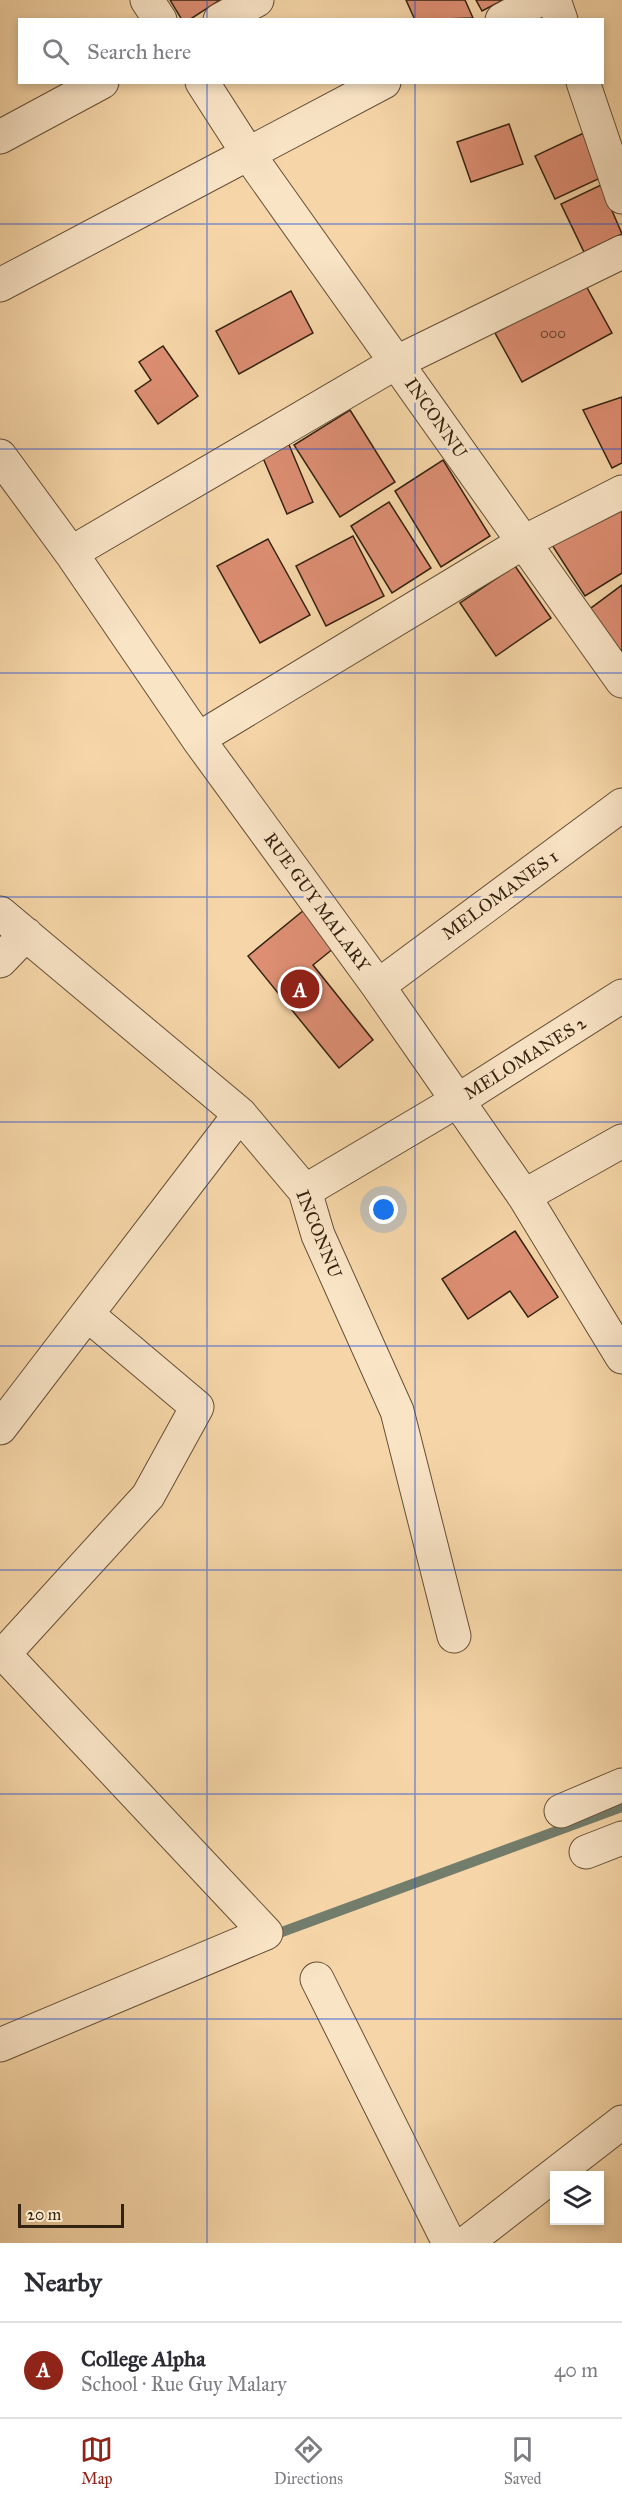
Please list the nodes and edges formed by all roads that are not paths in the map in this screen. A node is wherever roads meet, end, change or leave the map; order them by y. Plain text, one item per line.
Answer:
1 (147, 0) edge
2 (257, 0) edge
3 (538, 0) edge
4 (554, 0) edge
5 (159, 18) edge
6 (224, 18) edge
7 (506, 18) edge
8 (560, 18) edge
9 (98, 84) edge
10 (203, 84) edge
11 (380, 84) edge
12 (584, 84) edge
13 (0, 137) edge
14 (249, 154) junction
15 (622, 197) edge
16 (622, 252) edge
17 (0, 285) edge
18 (397, 362) junction
19 (0, 456) edge
20 (622, 492) edge
21 (524, 542) junction
22 (71, 553) junction
23 (622, 681) edge
24 (198, 739) junction
25 (622, 805) edge
26 (0, 913) edge
27 (26, 934) junction
28 (0, 961) edge
29 (378, 986) junction
30 (622, 996) edge
31 (458, 1101) junction
32 (240, 1114) junction
33 (622, 1141) edge
34 (305, 1191) junction
35 (524, 1196) junction
36 (88, 1315) junction
37 (622, 1356) edge
38 (0, 1428) edge
39 (454, 1636) dead end
40 (2, 1654) edge
41 (622, 1785) edge
42 (561, 1811) dead end
43 (622, 1838) edge
44 (586, 1852) dead end
45 (317, 1979) dead end
46 (0, 2045) edge
47 (622, 2122) edge
48 (448, 2243) edge
49 (466, 2243) edge

1 - 5 street
2 - 6 street
3 - 7 street
4 - 8 street
9 - 13 street
10 - 14 street, INCONNU
11 - 14 street
12 - 15 street
14 - 17 street
14 - 18 street, INCONNU
16 - 18 street
18 - 21 street, INCONNU
18 - 22 street
19 - 22 street, RUE GUY MALARY
20 - 21 street
21 - 23 street, INCONNU
21 - 24 street
22 - 24 street, RUE GUY MALARY
24 - 29 street, RUE GUY MALARY
25 - 29 street, MELOMANES 1
26 - 27 street, INCONNU
27 - 28 street
27 - 32 street, INCONNU
29 - 31 street, RUE GUY MALARY
30 - 31 street, MELOMANES 2
31 - 34 street, MELOMANES 2
31 - 35 street, RUE GUY MALARY
32 - 34 street, INCONNU
32 - 36 street
33 - 35 street
34 - 39 street, INCONNU
35 - 37 street, RUE GUY MALARY
36 - 38 street
36 - 40 street
40 - 46 street
41 - 42 street
43 - 44 street
45 - 48 street
47 - 49 street

